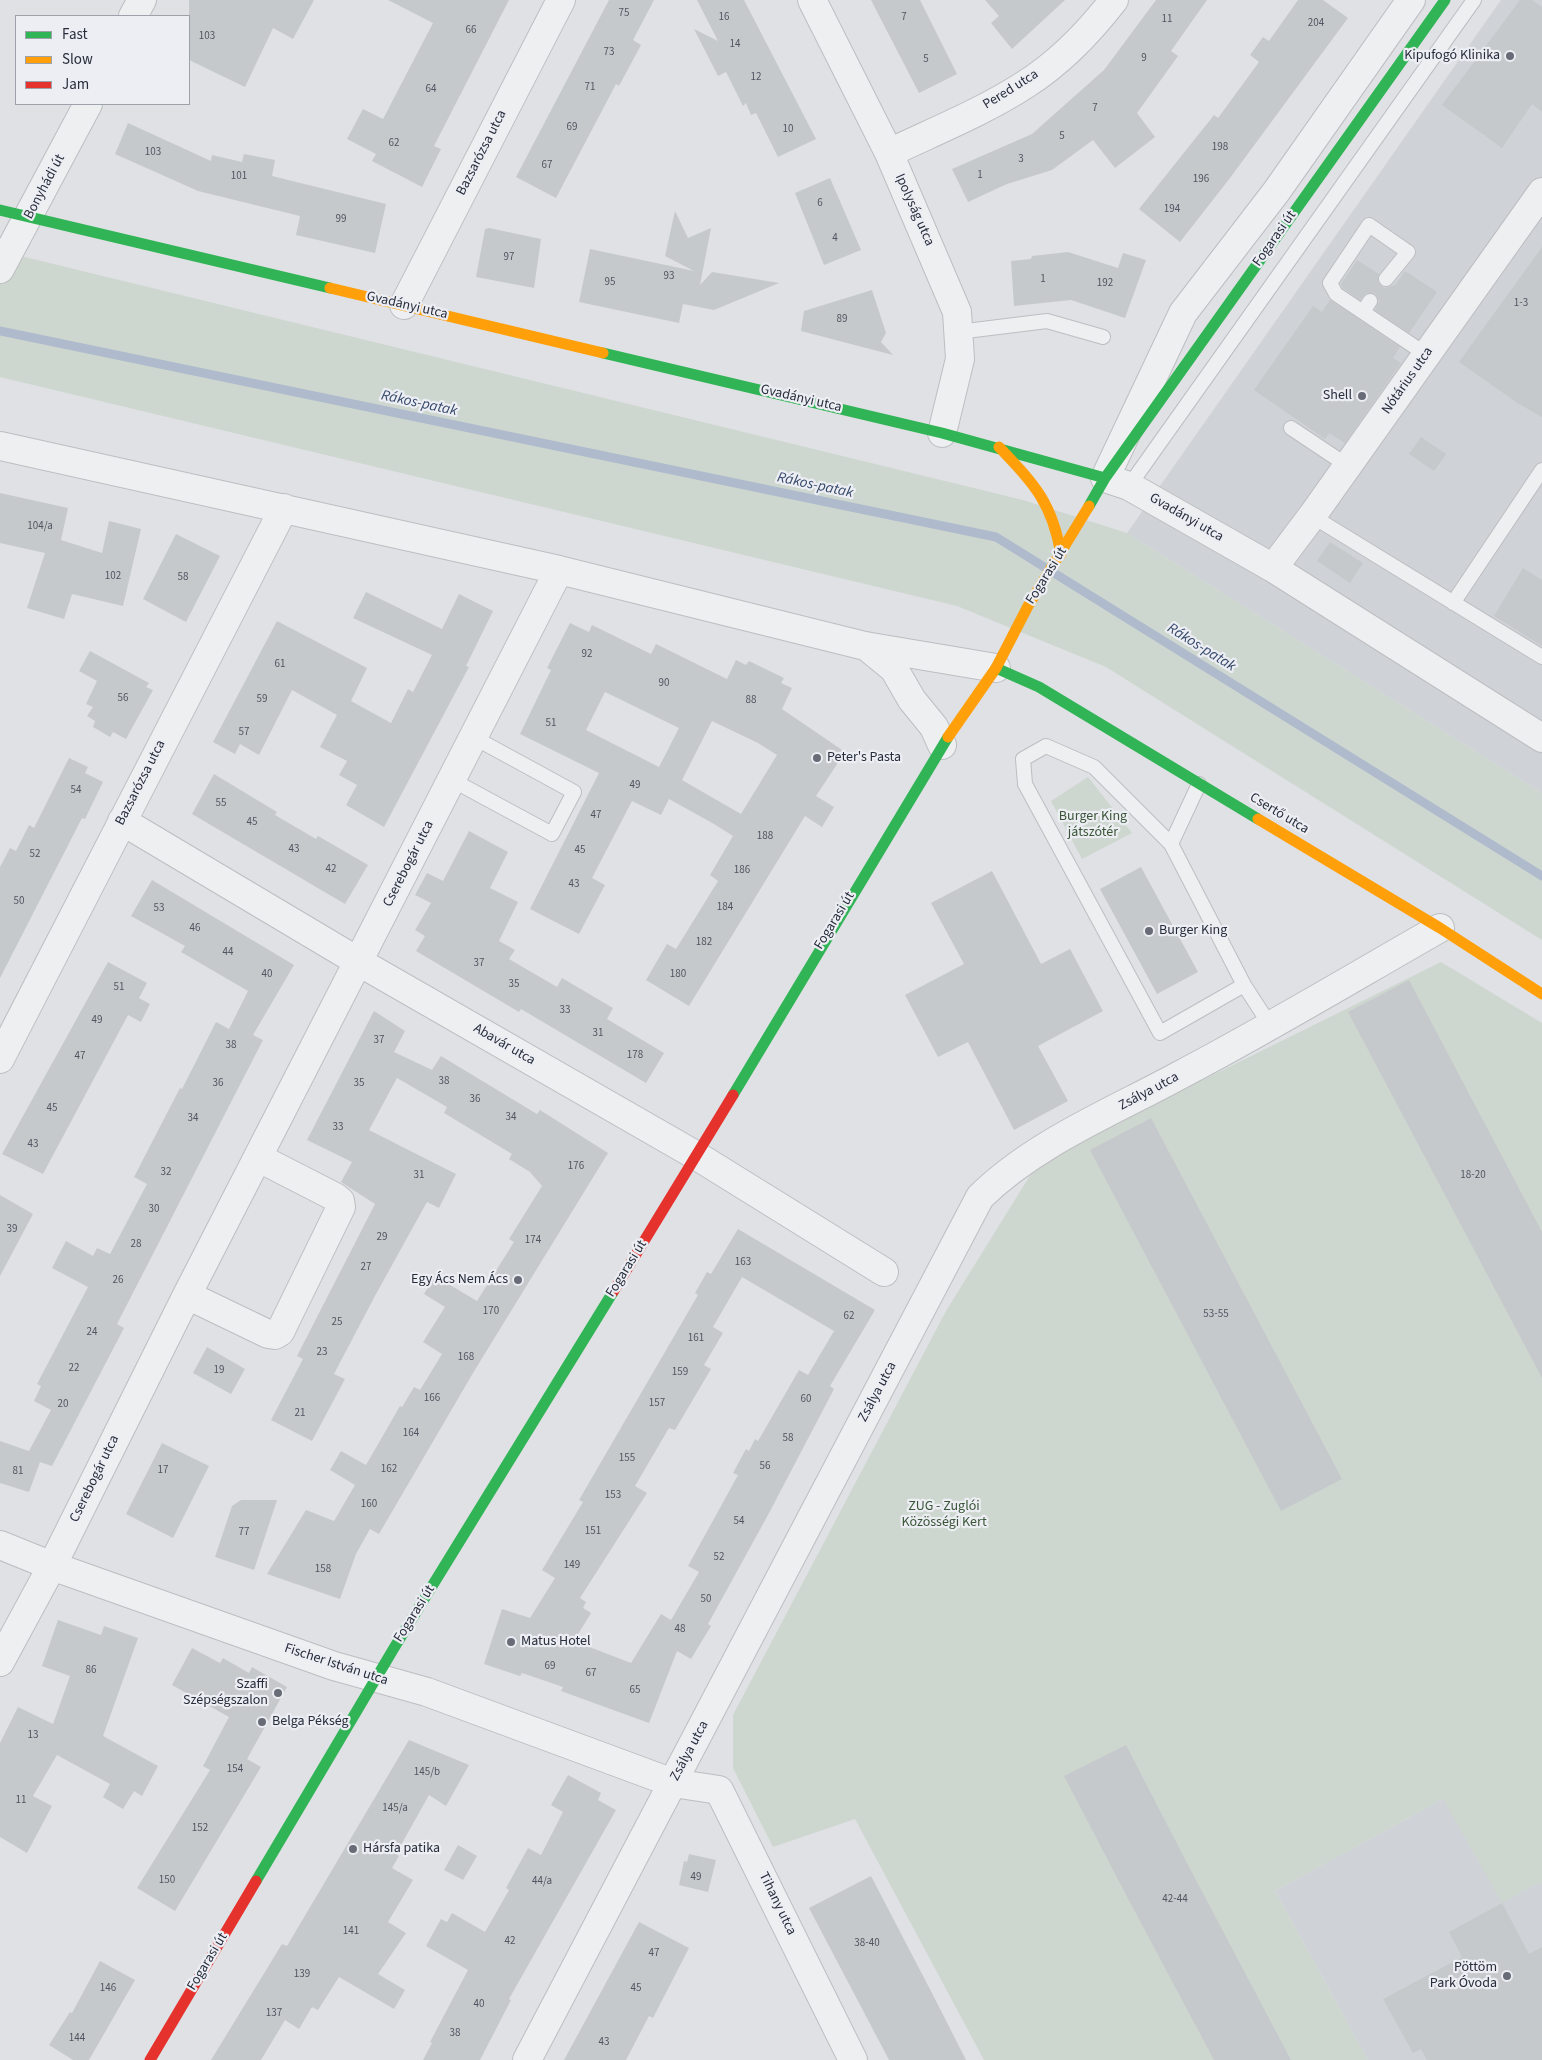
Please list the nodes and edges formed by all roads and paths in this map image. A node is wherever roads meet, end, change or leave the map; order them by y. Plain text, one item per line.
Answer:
1 (142, 0) edge
2 (561, 0) edge
3 (812, 0) edge
4 (1114, 0) edge
5 (1410, 0) edge
6 (1445, 0) edge
7 (1474, 0) edge
8 (134, 15) edge
9 (87, 105) edge
10 (889, 153) junction
11 (1542, 192) edge
12 (0, 210) edge
13 (30, 217) junction
14 (0, 269) edge
15 (1386, 279) dead end
16 (404, 305) junction
17 (958, 332) junction
18 (1103, 337) dead end
19 (1427, 355) junction
20 (1291, 428) dead end
21 (942, 433) junction
22 (0, 446) edge
23 (999, 447) junction
24 (1348, 466) junction
25 (1542, 470) edge
26 (1117, 482) junction
27 (284, 508) junction
28 (1312, 516) junction
29 (1062, 554) junction
30 (1273, 568) junction
31 (559, 570) junction
32 (1453, 603) junction
33 (865, 646) junction
34 (1542, 657) edge
35 (996, 668) junction
36 (473, 738) junction
37 (1542, 738) edge
38 (942, 745) junction
39 (452, 780) junction
40 (1199, 784) junction
41 (122, 821) junction
42 (1171, 844) junction
43 (1440, 928) junction
44 (359, 962) junction
45 (1244, 984) junction
46 (1542, 994) edge
47 (1270, 1025) junction
48 (0, 1059) edge
49 (697, 1156) junction
50 (259, 1158) junction
51 (884, 1272) dead end
52 (187, 1295) junction
53 (0, 1545) edge
54 (52, 1566) junction
55 (0, 1662) edge
56 (377, 1678) junction
57 (673, 1783) junction
58 (150, 2060) edge
59 (528, 2060) edge
60 (853, 2060) edge

1 - 8 street
2 - 16 street, Bazsarózsa utca
3 - 10 street, Ipolyság utca
4 - 10 street, Pered utca
5 - 26 street, Fogarasi út
6 - 26 main road, Fogarasi út
7 - 26 lane
9 - 13 street, Bonyhádi út
10 - 17 street, Ipolyság utca
11 - 19 street, Nótárius utca
12 - 13 main road, Gvadányi utca
13 - 14 street, Bonyhádi út
13 - 16 main road, Gvadányi utca
15 - 19 lane
16 - 21 main road, Gvadányi utca
17 - 18 lane
17 - 21 street, Ipolyság utca
19 - 24 street, Nótárius utca
20 - 24 lane
21 - 23 main road, Gvadányi utca
22 - 27 street
23 - 26 main road, Gvadányi utca
23 - 29 main road
24 - 28 street, Nótárius utca
25 - 32 lane
26 - 29 main road, Fogarasi út
26 - 30 street, Gvadányi utca
27 - 31 street
27 - 41 street, Bazsarózsa utca
28 - 30 street, Nótárius utca
28 - 32 lane
29 - 35 main road, Fogarasi út
30 - 37 street, Gvadányi utca
31 - 33 street
31 - 36 street, Cserebogár utca
32 - 34 lane
33 - 35 street
33 - 38 street
35 - 38 main road, Fogarasi út
35 - 40 main road, Csertő utca
36 - 39 street, Cserebogár utca
36 - 39 lane
38 - 49 main road, Fogarasi út
39 - 44 street, Cserebogár utca
40 - 42 lane
40 - 43 main road, Csertő utca
41 - 44 street, Abavár utca
41 - 48 street, Bazsarózsa utca
42 - 45 lane
42 - 45 lane
43 - 46 main road, Csertő utca
43 - 47 street, Zsálya utca
44 - 49 street, Abavár utca
44 - 50 street, Cserebogár utca
45 - 47 lane
47 - 57 street, Zsálya utca
49 - 51 street, Abavár utca
49 - 56 main road, Fogarasi út
50 - 52 street, Cserebogár utca
50 - 52 street
52 - 54 street, Cserebogár utca
53 - 54 street, Fischer István utca
54 - 55 street, Cserebogár utca
54 - 56 street, Fischer István utca
56 - 57 street, Fischer István utca
56 - 58 main road, Fogarasi út
57 - 59 street, Zsálya utca
57 - 60 street, Tihany utca

